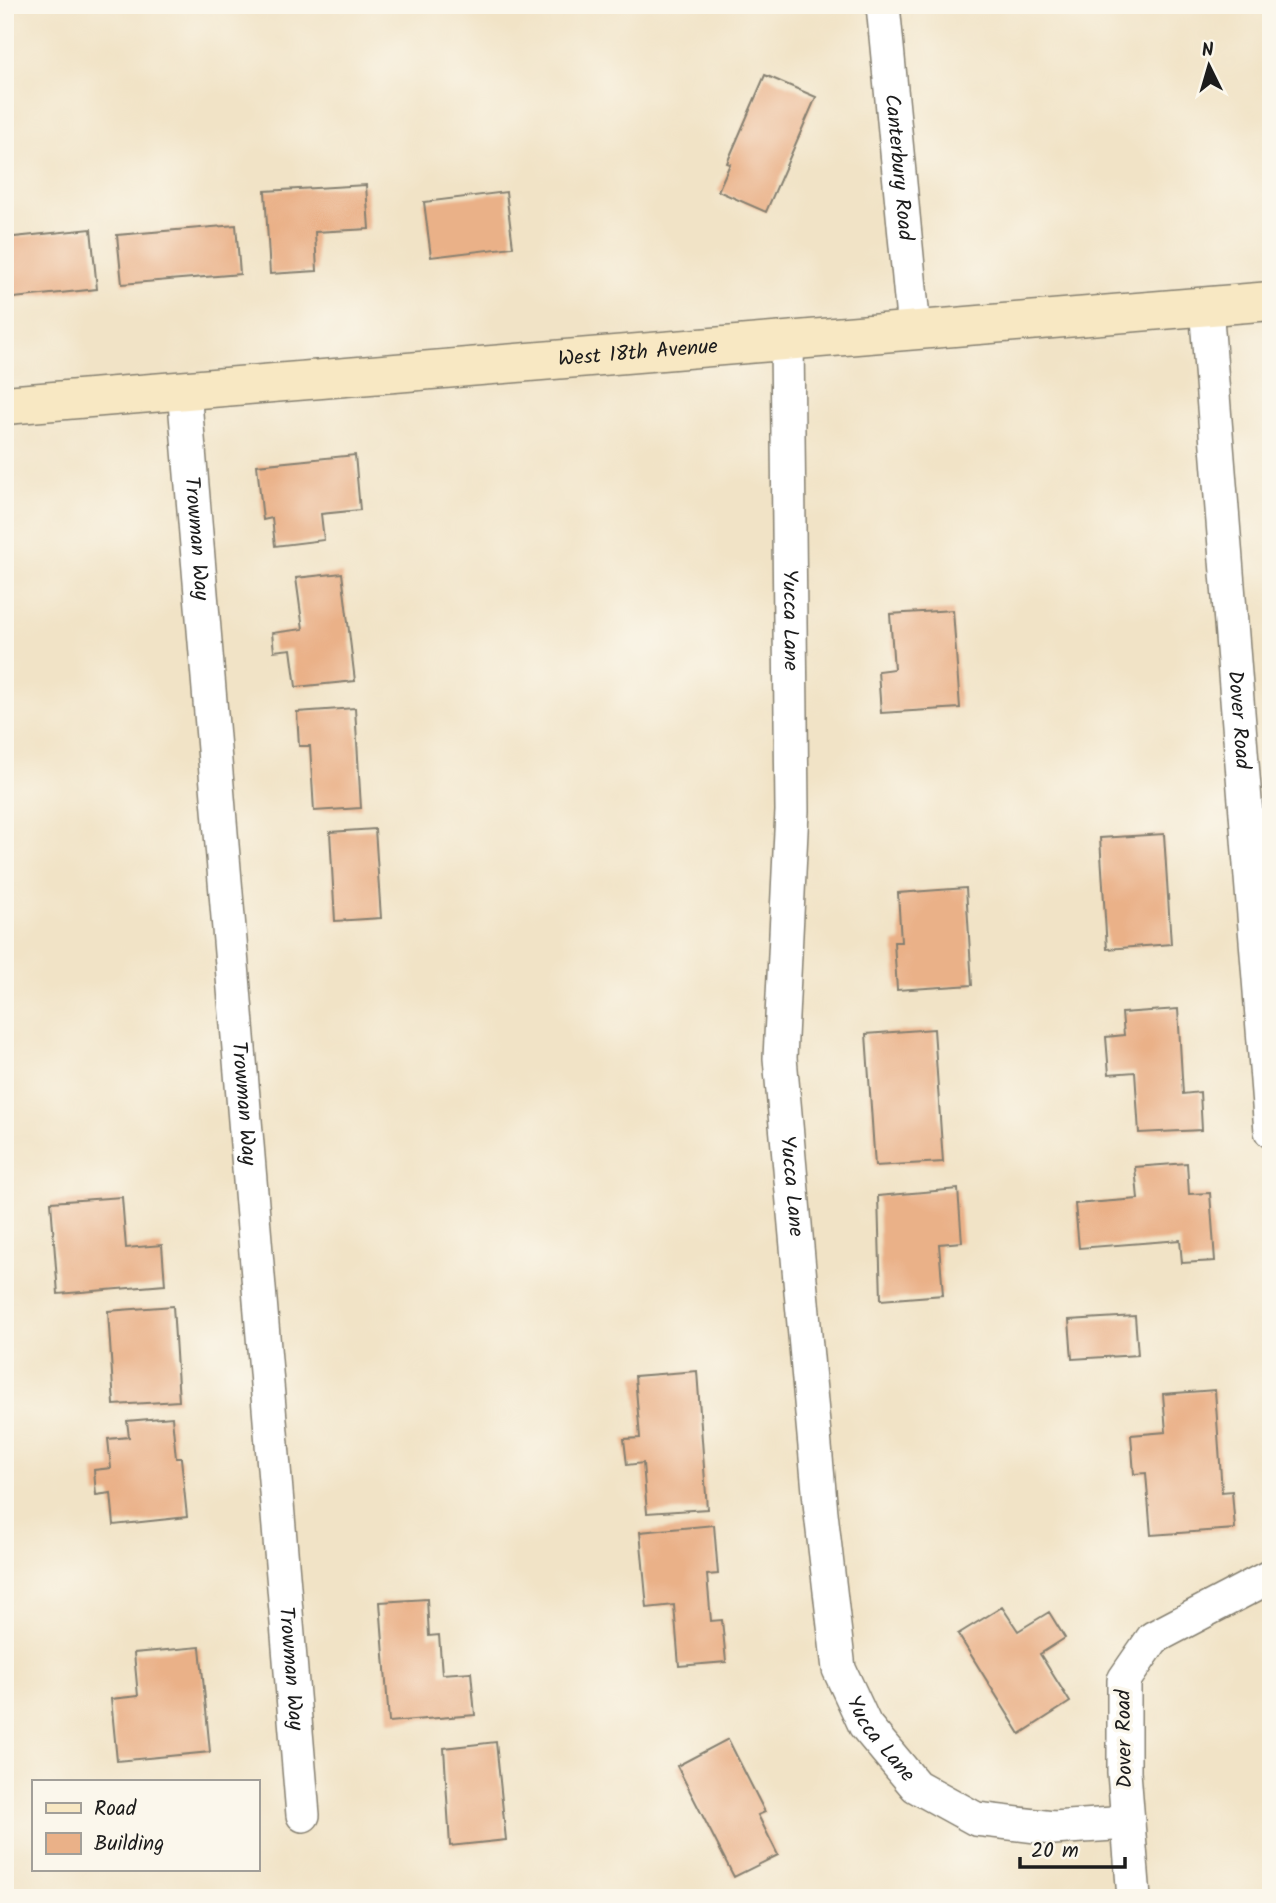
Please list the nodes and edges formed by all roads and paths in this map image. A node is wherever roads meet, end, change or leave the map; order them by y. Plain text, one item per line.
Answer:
1 (883, 5) edge
2 (1271, 301) edge
3 (1206, 306) junction
4 (914, 330) junction
5 (787, 341) junction
6 (184, 390) junction
7 (5, 405) edge
8 (1271, 1131) edge
9 (1271, 1576) edge
10 (303, 1815) dead end
11 (1128, 1823) junction
12 (1134, 1898) edge

1 - 4 street, Canterbury Road
2 - 3 street, West 18th Avenue
3 - 4 street, West 18th Avenue
3 - 8 street, Dover Road
4 - 5 street, West 18th Avenue
5 - 6 street, West 18th Avenue
5 - 11 street, Yucca Lane
6 - 7 street, West 18th Avenue
6 - 10 street, Trowman Way
9 - 11 street, Dover Road
11 - 12 street, Dover Road

